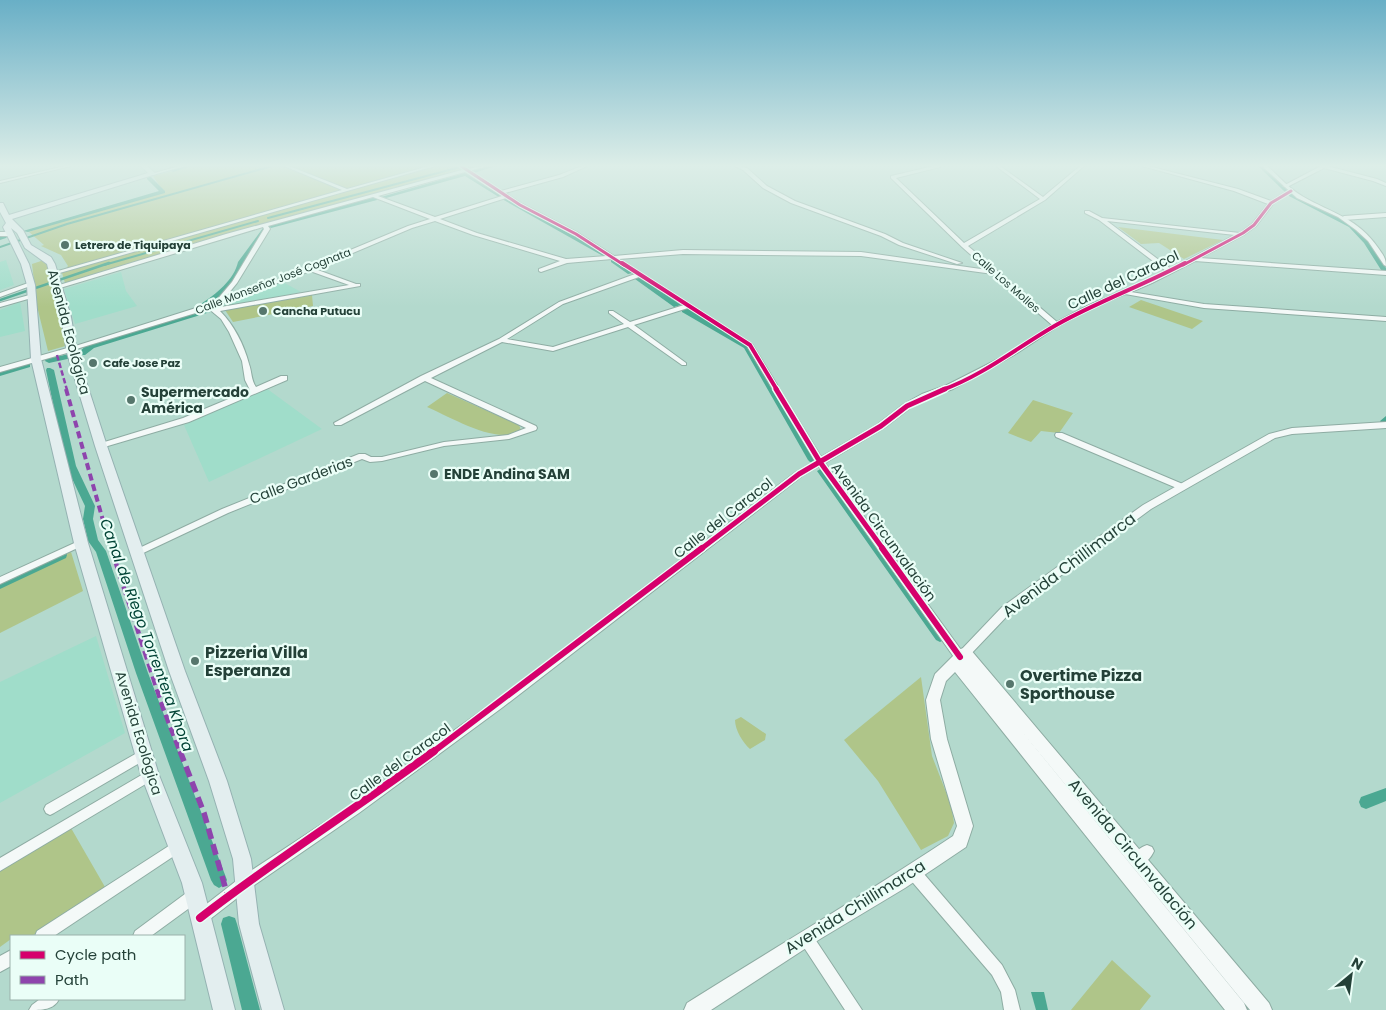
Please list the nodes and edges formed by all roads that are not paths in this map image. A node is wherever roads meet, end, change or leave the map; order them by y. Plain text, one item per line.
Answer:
1 (5, 213) edge
2 (30, 213) edge
3 (271, 213) edge
4 (307, 213) edge
5 (420, 213) edge
6 (451, 213) edge
7 (538, 213) edge
8 (823, 213) edge
9 (930, 213) edge
10 (1019, 213) edge
11 (1089, 213) edge
12 (1263, 213) edge
13 (1333, 213) edge
14 (1386, 215) edge
15 (1344, 218) junction
16 (435, 219) junction
17 (1101, 219) junction
18 (9, 220) junction
19 (264, 225) junction
20 (0, 234) edge
21 (1240, 234) junction
22 (23, 238) junction
23 (13, 240) junction
24 (964, 246) junction
25 (613, 257) junction
26 (48, 259) junction
27 (1193, 259) junction
28 (566, 261) junction
29 (25, 264) junction
30 (1386, 264) edge
31 (310, 269) junction
32 (541, 270) dead end
33 (978, 270) junction
34 (993, 272) junction
35 (1170, 272) junction
36 (1386, 273) edge
37 (639, 275) junction
38 (56, 280) junction
39 (32, 290) junction
40 (1126, 293) junction
41 (0, 295) edge
42 (0, 305) edge
43 (688, 306) junction
44 (214, 307) junction
45 (612, 312) dead end
46 (1386, 319) edge
47 (630, 325) junction
48 (1056, 325) junction
49 (500, 340) junction
50 (72, 349) junction
51 (36, 359) junction
52 (684, 364) dead end
53 (0, 370) edge
54 (284, 378) dead end
55 (424, 378) junction
56 (254, 390) junction
57 (338, 423) dead end
58 (1386, 425) edge
59 (1059, 435) dead end
60 (101, 446) junction
61 (820, 462) junction
62 (1182, 487) junction
63 (81, 543) junction
64 (136, 553) junction
65 (0, 581) edge
66 (960, 658) junction
67 (144, 754) junction
68 (150, 775) junction
69 (50, 809) dead end
70 (178, 846) junction
71 (0, 865) edge
72 (913, 872) junction
73 (245, 883) junction
74 (194, 896) junction
75 (200, 918) junction
76 (44, 935) edge
77 (141, 935) edge
78 (806, 938) junction
79 (51, 1000) edge
80 (37, 1010) edge
81 (224, 1010) edge
82 (273, 1010) edge
83 (694, 1010) edge
84 (854, 1010) edge
85 (1012, 1010) edge
86 (1237, 1010) edge
87 (1262, 1010) edge

1 - 18 main road
2 - 18 main road
3 - 38 street
4 - 19 street
5 - 16 street
6 - 16 street, Calle Monseñor José Cognata
7 - 25 street, Avenida Circunvalación
8 - 33 street
9 - 24 street, Calle Los Molles
10 - 24 street
11 - 17 street
12 - 21 street, Calle del Caracol
13 - 15 street
14 - 15 street
15 - 30 street
16 - 28 street
16 - 31 street, Calle Monseñor José Cognata
17 - 21 street
17 - 35 street
18 - 22 main road, Avenida Ecológica
18 - 23 main road, Avenida Ecológica
19 - 38 street
19 - 44 street
20 - 23 main road
21 - 27 street, Calle del Caracol
22 - 23 main road
22 - 26 main road, Avenida Ecológica
23 - 29 main road, Avenida Ecológica
24 - 34 street, Calle Los Molles
25 - 28 street
25 - 33 street
25 - 37 street, Avenida Circunvalación
26 - 29 main road
26 - 38 main road, Avenida Ecológica
27 - 35 street, Calle del Caracol
27 - 36 street
28 - 32 street
29 - 39 main road, Avenida Ecológica
31 - 44 street, Calle Monseñor José Cognata
31 - 44 street
33 - 34 street
34 - 48 street, Calle Los Molles
35 - 40 street, Calle del Caracol
37 - 43 street, Avenida Circunvalación
37 - 49 street
38 - 50 main road, Avenida Ecológica
39 - 41 street
39 - 42 street
39 - 51 main road, Avenida Ecológica
40 - 46 street
40 - 48 street, Calle del Caracol
43 - 47 street
43 - 61 street, Avenida Circunvalación
44 - 50 street, Calle Monseñor José Cognata
44 - 56 street
45 - 47 street
47 - 49 street
47 - 52 street
48 - 61 street, Calle del Caracol
49 - 55 street
50 - 51 street, Calle Monseñor José Cognata
50 - 60 main road, Avenida Ecológica
51 - 53 street, Calle Monseñor José Cognata
51 - 63 main road, Avenida Ecológica
54 - 56 street
55 - 57 street
55 - 64 street, Calle Garderias
56 - 60 street
58 - 62 street, Avenida Chillimarca
59 - 62 street
60 - 64 main road, Avenida Ecológica
61 - 66 street, Avenida Circunvalación
61 - 73 street, Calle del Caracol
62 - 66 street, Avenida Chillimarca
63 - 65 street
63 - 67 main road, Avenida Ecológica
64 - 73 main road, Avenida Ecológica
66 - 72 main road, Avenida Chillimarca
66 - 86 main road, Avenida Circunvalación
66 - 87 main road, Avenida Circunvalación
67 - 68 main road, Avenida Ecológica
67 - 69 street
68 - 70 main road, Avenida Ecológica
68 - 71 street
70 - 74 main road, Avenida Ecológica
70 - 76 street
72 - 78 main road, Avenida Chillimarca
72 - 85 street
73 - 75 street, Calle del Caracol
73 - 82 main road, Avenida Ecológica
74 - 75 main road, Avenida Ecológica
74 - 77 street
75 - 81 main road, Avenida Ecológica
78 - 83 main road, Avenida Chillimarca
78 - 84 street
79 - 80 street

